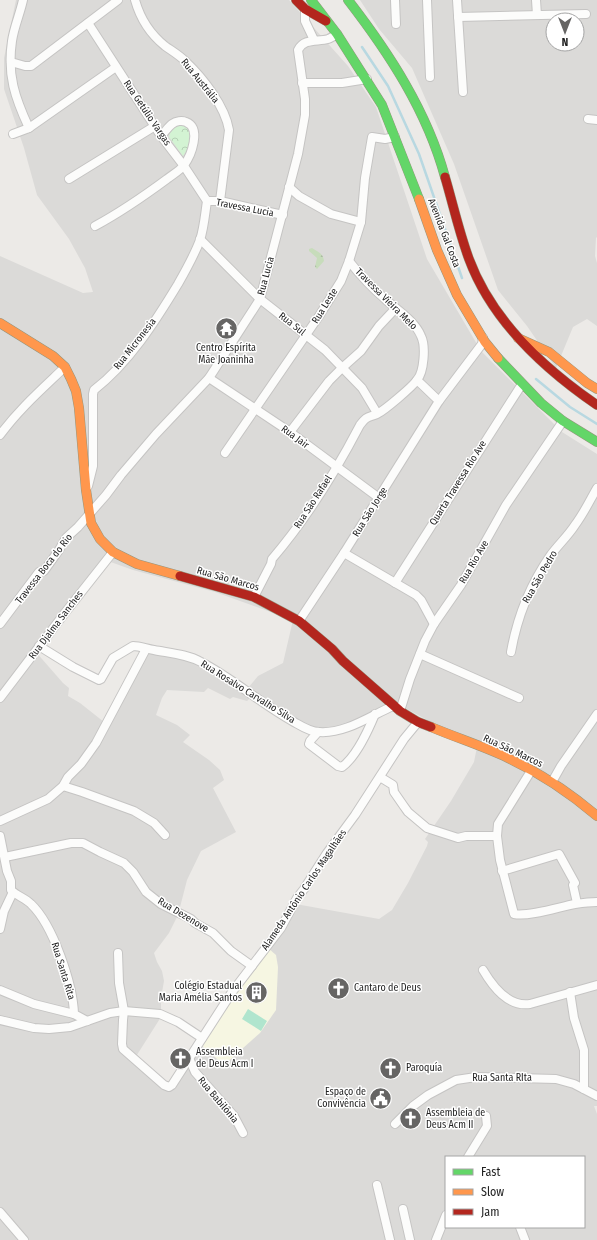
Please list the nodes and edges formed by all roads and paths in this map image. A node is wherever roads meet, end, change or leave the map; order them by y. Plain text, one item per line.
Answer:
1 (23, 0) edge
2 (118, 0) edge
3 (136, 0) edge
4 (296, 0) edge
5 (311, 0) edge
6 (348, 0) edge
7 (395, 0) edge
8 (427, 0) edge
9 (457, 0) edge
10 (536, 0) edge
11 (305, 9) junction
12 (537, 14) junction
13 (586, 14) dead end
14 (458, 17) junction
15 (328, 22) junction
16 (88, 23) junction
17 (396, 24) dead end
18 (337, 34) junction
19 (314, 40) junction
20 (11, 62) junction
21 (116, 67) junction
22 (430, 77) dead end
23 (367, 79) junction
24 (302, 82) junction
25 (463, 92) dead end
26 (155, 126) junction
27 (28, 128) junction
28 (13, 134) dead end
29 (161, 136) junction
30 (395, 137) junction
31 (184, 166) junction
32 (69, 179) dead end
33 (289, 187) junction
34 (207, 201) junction
35 (220, 202) junction
36 (282, 215) junction
37 (361, 222) junction
38 (95, 226) dead end
39 (200, 239) junction
40 (349, 261) junction
41 (260, 299) junction
42 (395, 309) junction
43 (0, 323) edge
44 (306, 335) junction
45 (483, 338) junction
46 (518, 338) junction
47 (65, 367) junction
48 (342, 368) junction
49 (209, 378) junction
50 (417, 380) junction
51 (522, 384) junction
52 (597, 389) edge
53 (439, 401) junction
54 (597, 405) edge
55 (255, 410) junction
56 (377, 413) junction
57 (563, 421) junction
58 (290, 432) junction
59 (0, 435) edge
60 (597, 442) edge
61 (225, 453) dead end
62 (336, 467) junction
63 (597, 488) edge
64 (86, 490) junction
65 (379, 498) junction
66 (89, 514) junction
67 (114, 552) junction
68 (344, 553) junction
69 (395, 583) junction
70 (254, 597) junction
71 (298, 620) junction
72 (0, 624) edge
73 (434, 624) junction
74 (40, 646) junction
75 (146, 648) junction
76 (511, 652) dead end
77 (420, 654) junction
78 (0, 698) edge
79 (519, 698) dead end
80 (397, 709) junction
81 (376, 714) junction
82 (597, 714) edge
83 (418, 722) junction
84 (318, 732) junction
85 (531, 770) junction
86 (380, 777) junction
87 (552, 782) junction
88 (63, 786) junction
89 (597, 816) edge
90 (0, 821) edge
91 (165, 835) dead end
92 (0, 836) edge
93 (498, 836) junction
94 (5, 857) junction
95 (502, 871) junction
96 (13, 892) junction
97 (597, 902) edge
98 (577, 904) junction
99 (0, 929) edge
100 (118, 953) dead end
101 (252, 966) junction
102 (483, 970) dead end
103 (597, 985) edge
104 (0, 990) edge
105 (570, 992) junction
106 (124, 1011) junction
107 (74, 1014) junction
108 (0, 1020) edge
109 (87, 1021) junction
110 (202, 1038) junction
111 (189, 1058) junction
112 (584, 1089) junction
113 (597, 1096) edge
114 (486, 1116) dead end
115 (394, 1124) dead end
116 (243, 1133) dead end
117 (469, 1156) edge
118 (377, 1185) dead end
119 (403, 1209) dead end
120 (0, 1212) edge
121 (445, 1218) edge
122 (520, 1228) edge
123 (24, 1240) edge
124 (390, 1240) edge
125 (410, 1240) edge
126 (436, 1240) edge
127 (525, 1240) edge

1 - 20 street
2 - 16 street
3 - 35 street, Rua Austrália
4 - 11 main road
5 - 15 main road, Avenida Gal Costa
6 - 46 main road, Avenida Gal Costa
7 - 17 street
8 - 22 street
9 - 14 street
10 - 12 street
11 - 15 main road
11 - 19 street
12 - 13 street
12 - 14 street
14 - 25 street
15 - 18 main road, Avenida Gal Costa
16 - 20 street
16 - 21 street, Rua Getúlio Vargas
18 - 19 street, Rua Lucia
18 - 23 main road, Avenida Gal Costa
19 - 24 street, Rua Lucia
20 - 27 street
21 - 26 street, Rua Getúlio Vargas
21 - 27 street
23 - 24 street
23 - 30 main road, Avenida Gal Costa
24 - 33 street, Rua Lucia
26 - 29 street, Rua Getúlio Vargas
26 - 32 street
27 - 28 street
29 - 31 street, Rua Getúlio Vargas
29 - 31 street
30 - 37 street, Rua Leste
30 - 45 main road, Avenida Gal Costa
31 - 34 street, Rua Getúlio Vargas
31 - 38 street
33 - 36 street, Rua Lucia
33 - 37 street
34 - 35 street, Travessa Lucia
34 - 39 street, Rua Micronesia
35 - 36 street, Travessa Lucia
36 - 41 street, Rua Lucia
37 - 40 street, Rua Leste
39 - 41 street, Rua Sul
39 - 64 street, Rua Micronesia
40 - 42 street, Travessa Vieira Melo
40 - 44 street, Rua Leste
41 - 44 street, Rua Sul
41 - 49 street, Rua Lucia
42 - 48 street
42 - 50 street, Travessa Vieira Melo
43 - 47 main road, Rua São Marcos
44 - 48 street, Rua Sul
44 - 55 street, Rua Leste
45 - 51 main road, Avenida Gal Costa
45 - 53 street, Rua São Jorge
46 - 52 main road
46 - 54 main road, Avenida Gal Costa
47 - 59 street
47 - 64 main road, Rua São Marcos
48 - 56 street, Rua Sul
48 - 58 street
49 - 55 street, Rua Jair
49 - 66 street, Rua Lucia
50 - 53 street
50 - 56 street, Travessa Vieira Melo
51 - 57 main road, Avenida Gal Costa
51 - 69 street, Quarta Travessa Rio Ave
53 - 65 street, Rua São Jorge
55 - 58 street, Rua Jair
55 - 61 street, Rua Leste
56 - 62 street, Rua São Rafael
57 - 60 main road, Avenida Gal Costa
57 - 73 street, Rua Rio Ave
58 - 62 street, Rua Jair
62 - 65 street, Rua Jair
62 - 70 street, Rua São Rafael
63 - 76 street, Rua São Pedro
64 - 66 main road, Rua São Marcos
65 - 68 street, Rua São Jorge
66 - 67 main road, Rua São Marcos
66 - 72 street, Travessa Boca do Rio
67 - 70 main road, Rua São Marcos
67 - 74 street, Rua Djalma Sanches
68 - 69 street
68 - 71 street, Rua São Jorge
69 - 73 street
70 - 71 main road, Rua São Marcos
71 - 80 main road, Rua São Marcos
73 - 77 street, Rua Rio Ave
74 - 75 street, Rua Rosalvo Carvalho Silva
74 - 78 street, Rua Djalma Sanches
75 - 84 street, Rua Rosalvo Carvalho Silva
75 - 88 street
77 - 79 street
77 - 80 street, Rua Rio Ave
80 - 81 street, Rua Rosalvo Carvalho Silva
80 - 83 main road, Rua São Marcos
81 - 84 street, Rua Rosalvo Carvalho Silva
81 - 84 street
82 - 87 street
83 - 85 main road, Rua São Marcos
83 - 86 street, Alameda Antônio Carlos Magalhães
85 - 87 main road, Rua São Marcos
85 - 93 street
86 - 93 street
86 - 101 street, Alameda Antônio Carlos Magalhães
87 - 89 main road, Rua São Marcos
88 - 90 street
88 - 91 street
92 - 94 street
93 - 95 street
94 - 96 street
94 - 101 street, Rua Dezenove
95 - 98 street
95 - 98 street
96 - 99 street
96 - 107 street, Rua Santa Rita
97 - 98 street
100 - 106 street
101 - 110 street, Alameda Antônio Carlos Magalhães
102 - 105 street
103 - 105 street
104 - 107 street
105 - 112 street
106 - 109 street
106 - 110 street
106 - 111 street
107 - 109 street, Rua Santa Rita
108 - 109 street
110 - 111 street, Alameda Antônio Carlos Magalhães
111 - 116 street, Rua Babilônia
112 - 113 street, Rua Santa RIta
112 - 115 street, Rua Santa RIta
114 - 117 street
118 - 124 street
119 - 125 street
120 - 123 street
121 - 126 street
122 - 127 street

